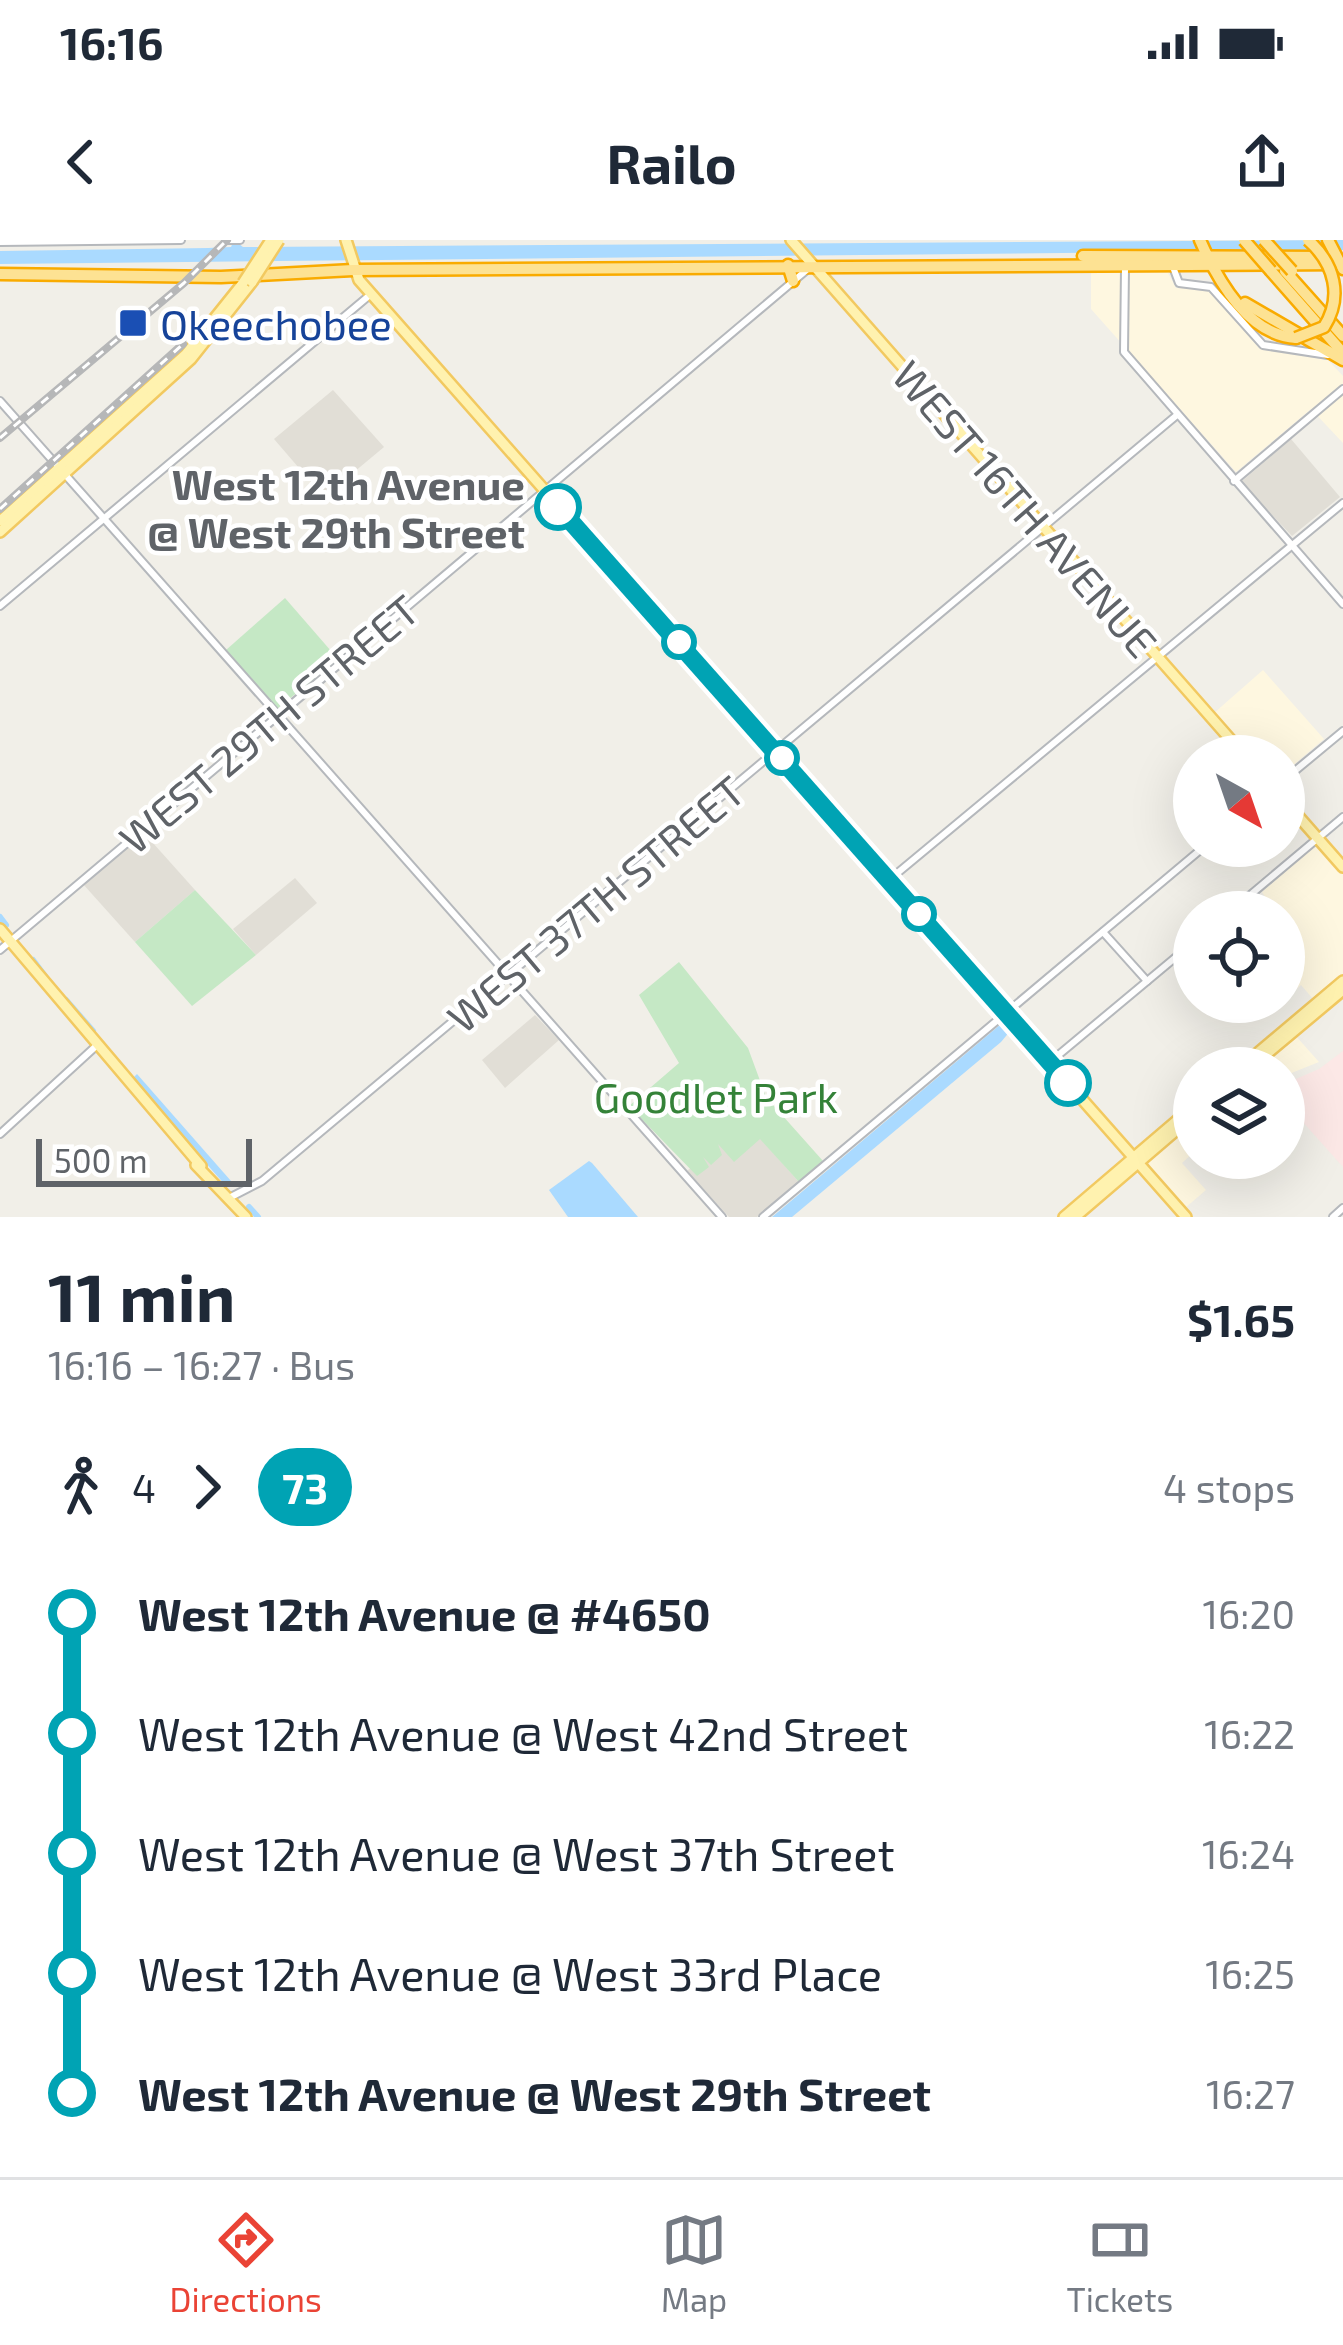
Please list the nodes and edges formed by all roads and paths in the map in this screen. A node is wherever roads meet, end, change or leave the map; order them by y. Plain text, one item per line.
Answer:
1 (181, 240) edge
2 (228, 240) edge
3 (240, 240) edge
4 (275, 240) edge
5 (1254, 240) edge
6 (1308, 240) edge
7 (346, 241) edge
8 (0, 242) edge
9 (801, 249) edge
10 (1338, 255) edge
11 (1197, 256) edge
12 (1125, 262) junction
13 (482, 263) junction
14 (351, 265) junction
15 (788, 266) junction
16 (468, 269) junction
17 (0, 271) edge
18 (1281, 271) junction
19 (793, 281) junction
20 (1228, 290) junction
21 (371, 294) junction
22 (1343, 332) edge
23 (1343, 356) edge
24 (1343, 388) edge
25 (0, 401) edge
26 (1177, 415) junction
27 (62, 470) junction
28 (1234, 481) junction
29 (544, 490) junction
30 (1343, 502) edge
31 (104, 519) junction
32 (0, 521) edge
33 (1043, 528) junction
34 (0, 532) edge
35 (1292, 546) junction
36 (1343, 604) edge
37 (0, 606) edge
38 (1158, 658) junction
39 (277, 716) junction
40 (1343, 730) edge
41 (1226, 735) edge
42 (776, 750) junction
43 (1305, 762) edge
44 (1343, 817) edge
45 (1305, 823) edge
46 (1318, 838) junction
47 (1180, 867) edge
48 (1343, 867) edge
49 (889, 880) junction
50 (1255, 891) edge
51 (0, 929) edge
52 (1103, 932) junction
53 (5, 945) edge
54 (1173, 959) edge
55 (508, 976) junction
56 (1147, 981) junction
57 (1343, 986) edge
58 (1007, 1013) junction
59 (95, 1047) junction
60 (1265, 1047) edge
61 (1270, 1047) edge
62 (1050, 1062) junction
63 (1173, 1129) edge
64 (0, 1134) edge
65 (1136, 1160) junction
66 (229, 1198) junction
67 (1343, 1208) edge
68 (246, 1217) edge
69 (722, 1217) edge
70 (764, 1217) edge
71 (1071, 1217) edge
72 (1186, 1217) edge
73 (1333, 1217) edge

1 - 8 street
2 - 3 street
4 - 27 main road, bridge
5 - 18 highway, bridge
5 - 18 highway, bridge
6 - 20 highway, bridge
7 - 14 main road
9 - 12 highway
9 - 13 highway
9 - 15 highway
9 - 19 street, WEST 29TH STREET
9 - 33 main road, WEST 16TH AVENUE
10 - 11 highway
11 - 12 highway
11 - 20 highway
11 - 20 highway
11 - 23 street
12 - 26 street
13 - 14 highway
13 - 16 highway
14 - 16 highway
14 - 17 highway
14 - 21 main road
15 - 16 highway
15 - 19 highway
18 - 22 highway
18 - 23 highway
19 - 29 street, WEST 29TH STREET
20 - 23 highway
21 - 29 main road
21 - 31 street
24 - 28 street
25 - 27 street
26 - 28 street
26 - 33 street, WEST 37TH STREET
27 - 31 street
27 - 32 main road
27 - 34 main road
28 - 35 street
29 - 39 street, WEST 29TH STREET
29 - 42 main road
30 - 35 street
31 - 37 street
31 - 39 street
33 - 38 main road, WEST 16TH AVENUE
33 - 42 street, WEST 37TH STREET
35 - 36 street
35 - 38 street
38 - 41 main road, WEST 16TH AVENUE
38 - 49 street
39 - 53 street, WEST 29TH STREET
39 - 55 street
40 - 43 street
42 - 49 main road
42 - 55 street, WEST 37TH STREET
44 - 46 street
45 - 46 main road
46 - 48 main road
46 - 50 street
47 - 52 street
49 - 58 main road
51 - 53 main road
52 - 56 street
52 - 58 street
53 - 59 main road
54 - 56 street
55 - 66 street, WEST 37TH STREET
55 - 69 street
56 - 62 street
57 - 60 main road
57 - 61 main road
58 - 62 main road
58 - 70 street
59 - 64 street
59 - 66 main road
62 - 65 main road
63 - 65 main road
65 - 71 main road
65 - 71 main road
65 - 72 main road
66 - 68 main road
67 - 73 street

